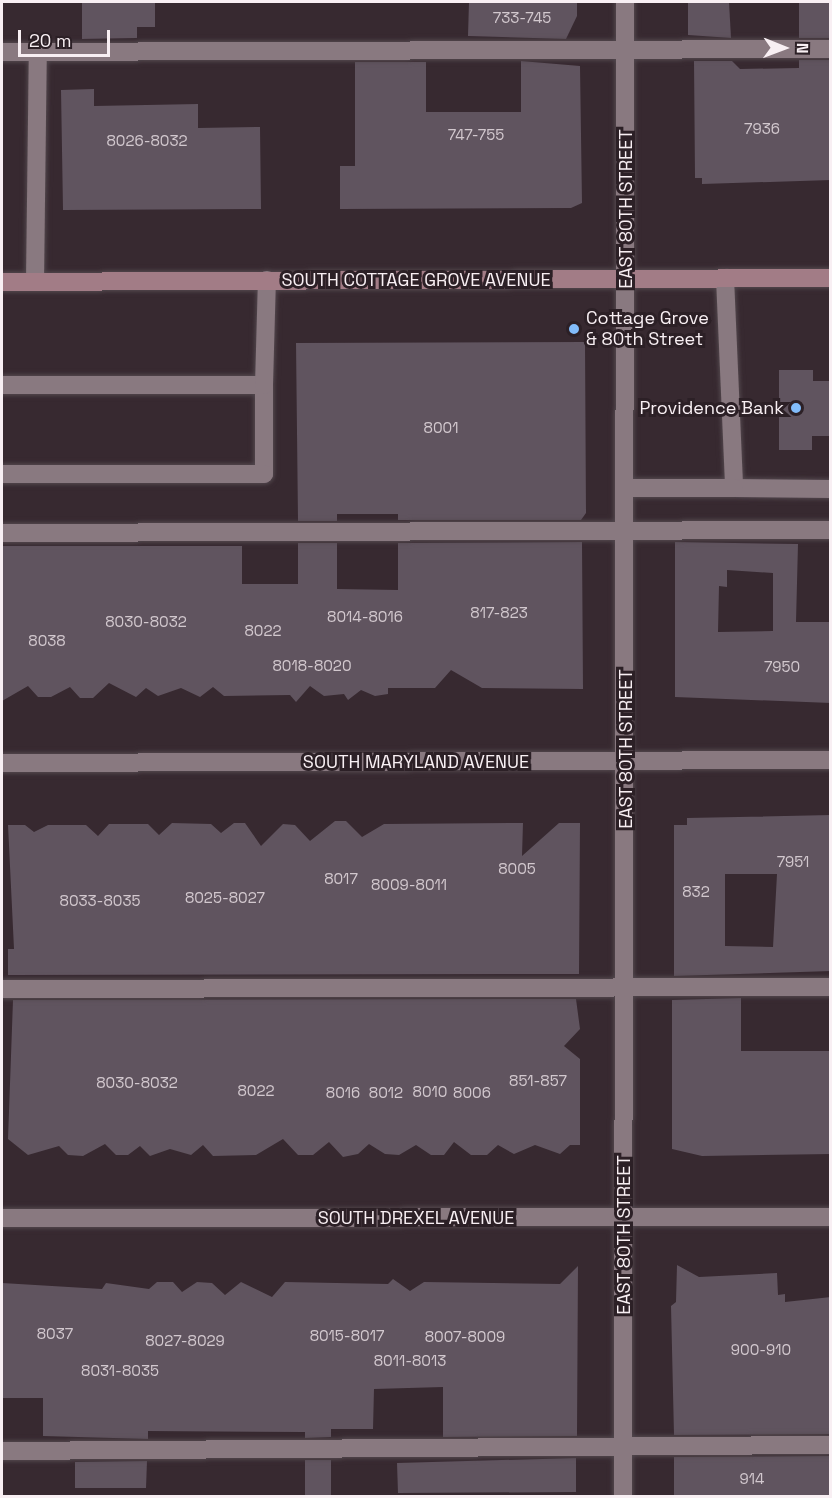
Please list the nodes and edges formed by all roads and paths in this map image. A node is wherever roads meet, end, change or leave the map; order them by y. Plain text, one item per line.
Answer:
1 (625, 2) edge
2 (625, 49) junction
3 (831, 49) edge
4 (2, 52) edge
5 (38, 52) junction
6 (627, 278) junction
7 (725, 278) junction
8 (831, 278) edge
9 (267, 280) junction
10 (2, 282) edge
11 (35, 282) junction
12 (264, 385) junction
13 (2, 386) edge
14 (2, 474) edge
15 (626, 488) junction
16 (734, 488) junction
17 (831, 489) edge
18 (626, 530) junction
19 (831, 530) edge
20 (2, 533) edge
21 (831, 760) edge
22 (626, 761) junction
23 (2, 763) edge
24 (625, 987) junction
25 (831, 987) edge
26 (2, 989) edge
27 (624, 1217) junction
28 (831, 1217) edge
29 (2, 1218) edge
30 (831, 1445) edge
31 (624, 1446) junction
32 (2, 1451) edge
33 (623, 1497) edge

1 - 2 street, EAST 80TH STREET
2 - 3 street
2 - 5 street
2 - 6 street, EAST 80TH STREET
4 - 5 street
5 - 11 street
6 - 7 main road, SOUTH COTTAGE GROVE AVENUE
6 - 9 main road, SOUTH COTTAGE GROVE AVENUE
6 - 15 street, EAST 80TH STREET
7 - 8 main road, SOUTH COTTAGE GROVE AVENUE
7 - 16 street
9 - 11 main road, SOUTH COTTAGE GROVE AVENUE
9 - 12 street
10 - 11 main road, SOUTH COTTAGE GROVE AVENUE
12 - 13 street
12 - 14 street
15 - 16 street
15 - 18 street, EAST 80TH STREET
16 - 17 street
18 - 19 street
18 - 20 street
18 - 22 street, EAST 80TH STREET
21 - 22 street, SOUTH MARYLAND AVENUE
22 - 23 street, SOUTH MARYLAND AVENUE
22 - 24 street, EAST 80TH STREET
24 - 25 street
24 - 26 street
24 - 27 street, EAST 80TH STREET
27 - 28 street, SOUTH DREXEL AVENUE
27 - 29 street, SOUTH DREXEL AVENUE
27 - 31 street, EAST 80TH STREET
30 - 31 street
31 - 32 street
31 - 33 street, EAST 80TH STREET

